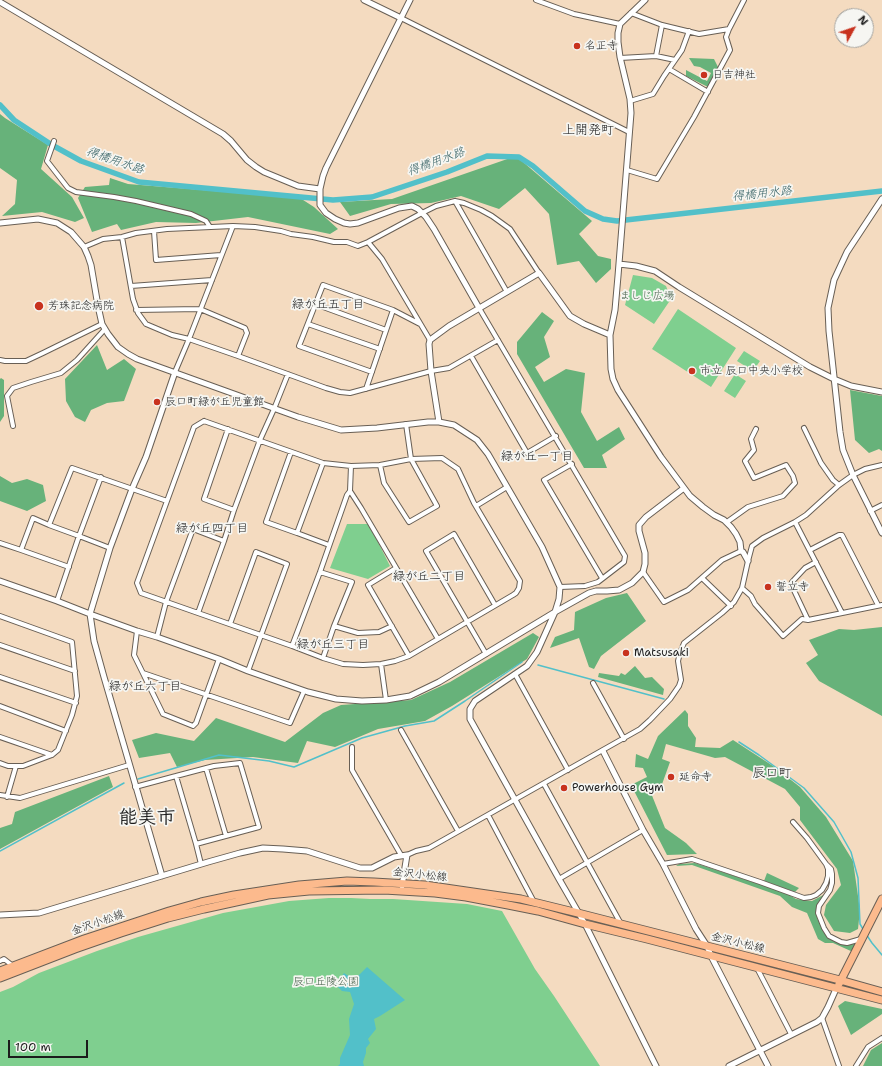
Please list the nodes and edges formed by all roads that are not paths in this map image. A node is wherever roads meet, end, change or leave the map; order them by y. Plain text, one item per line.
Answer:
1 (364, 0) edge
2 (410, 0) edge
3 (536, 0) edge
4 (645, 0) edge
5 (744, 0) edge
6 (0, 2) edge
7 (631, 13) junction
8 (401, 18) junction
9 (620, 24) junction
10 (662, 25) junction
11 (728, 29) junction
12 (689, 31) junction
13 (656, 56) junction
14 (620, 58) junction
15 (675, 60) junction
16 (669, 69) junction
17 (708, 92) junction
18 (630, 101) junction
19 (629, 132) junction
20 (54, 142) dead end
21 (626, 170) junction
22 (320, 189) junction
23 (882, 199) edge
24 (455, 201) junction
25 (422, 212) junction
26 (0, 223) edge
27 (233, 226) junction
28 (210, 227) junction
29 (154, 231) junction
30 (122, 237) junction
31 (368, 242) junction
32 (84, 247) junction
33 (221, 255) junction
34 (619, 264) junction
35 (539, 273) junction
36 (212, 280) junction
37 (130, 286) junction
38 (507, 292) junction
39 (315, 304) junction
40 (480, 308) junction
41 (200, 309) junction
42 (136, 310) junction
43 (393, 310) junction
44 (102, 324) junction
45 (308, 324) junction
46 (420, 324) junction
47 (105, 329) junction
48 (386, 330) junction
49 (610, 335) junction
50 (189, 339) junction
51 (430, 340) junction
52 (498, 340) junction
53 (380, 349) junction
54 (238, 356) junction
55 (471, 356) junction
56 (0, 360) edge
57 (431, 371) junction
58 (175, 372) junction
59 (372, 372) junction
60 (288, 374) junction
61 (834, 379) junction
62 (366, 389) junction
63 (882, 392) edge
64 (274, 408) junction
65 (439, 422) junction
66 (406, 424) junction
67 (13, 426) dead end
68 (804, 428) dead end
69 (228, 429) junction
70 (756, 429) dead end
71 (556, 436) junction
72 (260, 440) junction
73 (291, 452) junction
74 (411, 459) junction
75 (323, 463) junction
76 (380, 464) junction
77 (572, 464) junction
78 (882, 465) edge
79 (351, 466) junction
80 (853, 475) junction
81 (101, 477) junction
82 (839, 485) junction
83 (507, 487) junction
84 (684, 488) junction
85 (132, 489) junction
86 (350, 492) junction
87 (167, 501) junction
88 (882, 505) edge
89 (476, 506) junction
90 (234, 510) junction
91 (870, 511) junction
92 (727, 522) junction
93 (796, 522) junction
94 (49, 525) junction
95 (297, 533) junction
96 (882, 533) edge
97 (79, 536) junction
98 (224, 540) junction
99 (0, 543) edge
100 (329, 545) junction
101 (110, 548) junction
102 (21, 550) junction
103 (810, 550) junction
104 (741, 551) junction
105 (748, 562) junction
106 (816, 562) junction
107 (69, 568) junction
108 (396, 568) junction
109 (320, 572) junction
110 (643, 572) junction
111 (602, 578) junction
112 (702, 578) junction
113 (1, 583) edge
114 (560, 587) junction
115 (742, 588) junction
116 (57, 601) junction
117 (166, 602) junction
118 (496, 605) junction
119 (880, 605) edge
120 (731, 606) junction
121 (555, 612) junction
122 (842, 612) junction
123 (198, 613) junction
124 (90, 614) junction
125 (0, 616) edge
126 (808, 620) junction
127 (467, 622) junction
128 (230, 624) junction
129 (334, 626) junction
130 (392, 626) junction
131 (137, 631) junction
132 (261, 636) junction
133 (157, 637) junction
134 (438, 639) junction
135 (0, 645) edge
136 (292, 646) junction
137 (486, 654) junction
138 (409, 656) junction
139 (323, 658) junction
140 (219, 659) junction
141 (381, 664) junction
142 (248, 671) junction
143 (75, 672) junction
144 (144, 673) junction
145 (515, 674) junction
146 (0, 677) edge
147 (593, 683) dead end
148 (304, 691) junction
149 (207, 694) junction
150 (386, 700) junction
151 (76, 703) junction
152 (0, 706) edge
153 (401, 730) dead end
154 (66, 731) junction
155 (0, 737) edge
156 (624, 739) junction
157 (352, 747) dead end
158 (603, 751) junction
159 (52, 755) junction
160 (0, 763) edge
161 (129, 765) junction
162 (16, 766) junction
163 (206, 768) junction
164 (568, 770) junction
165 (176, 776) junction
166 (544, 784) junction
167 (135, 787) junction
168 (0, 795) edge
169 (7, 797) junction
170 (514, 800) junction
171 (488, 814) junction
172 (793, 822) dead end
173 (643, 830) junction
174 (458, 831) junction
175 (226, 836) junction
176 (196, 844) junction
177 (407, 854) junction
178 (401, 855) junction
179 (587, 862) junction
180 (201, 864) junction
181 (663, 864) junction
182 (826, 864) junction
183 (162, 876) junction
184 (559, 879) junction
185 (402, 883) junction
186 (401, 891) junction
187 (882, 899) edge
188 (534, 903) junction
189 (578, 913) junction
190 (0, 915) edge
191 (585, 924) junction
192 (621, 924) junction
193 (864, 935) junction
194 (707, 946) junction
195 (711, 956) junction
196 (0, 961) edge
197 (13, 966) junction
198 (757, 968) junction
199 (0, 970) edge
200 (0, 978) edge
201 (840, 980) junction
202 (836, 989) junction
203 (882, 992) edge
204 (882, 1000) edge
205 (822, 1018) junction
206 (791, 1034) junction
207 (882, 1038) edge
208 (760, 1051) junction
209 (656, 1066) edge
210 (729, 1066) edge
211 (768, 1066) edge
212 (839, 1066) edge
213 (856, 1066) edge

1 - 8 street
2 - 8 street
3 - 9 street
4 - 7 street
5 - 11 street
6 - 22 street
7 - 9 street
7 - 10 street
8 - 19 street
8 - 22 street
9 - 14 street
10 - 12 street
10 - 13 street
11 - 12 street
11 - 17 street
12 - 15 street
13 - 14 street
13 - 15 street
14 - 18 street
15 - 16 street
16 - 17 street
16 - 18 street
17 - 21 street
18 - 19 street
19 - 21 street
20 - 28 street
21 - 34 street
22 - 25 street
23 - 61 street
24 - 25 street
24 - 35 street
24 - 38 street
25 - 31 street
25 - 40 street
26 - 32 street
27 - 28 street
27 - 31 street
27 - 33 street
28 - 29 street
29 - 30 street
29 - 33 street
30 - 32 street
30 - 37 street
31 - 46 street
32 - 44 street
33 - 36 street
34 - 49 street
34 - 61 street
35 - 38 street
35 - 49 street
36 - 37 street
36 - 41 street
37 - 42 street
38 - 40 street
39 - 43 street
39 - 45 street
39 - 48 street
40 - 51 street
40 - 52 street
41 - 42 street
41 - 50 street
41 - 54 street
42 - 50 street
43 - 46 street
43 - 48 street
44 - 47 street
44 - 56 street
45 - 53 street
45 - 59 street
46 - 51 street
47 - 58 street
47 - 67 street
48 - 53 street
49 - 84 street
50 - 54 street
50 - 58 street
51 - 57 street
52 - 55 street
52 - 71 street
53 - 59 street
54 - 60 street
55 - 57 street
55 - 71 street
57 - 62 street
57 - 65 street
58 - 64 street
58 - 85 street
59 - 62 street
60 - 62 street
60 - 64 street
61 - 63 street
61 - 80 street
64 - 66 street
64 - 72 street
65 - 66 street
65 - 83 street
66 - 74 street
68 - 82 street
69 - 72 street
69 - 87 street
69 - 90 street
70 - 92 street
71 - 77 street
72 - 73 street
72 - 90 street
73 - 75 street
73 - 95 street
74 - 76 street
74 - 76 street
74 - 89 street
75 - 79 street
75 - 95 street
76 - 79 street
77 - 111 street
77 - 111 street
78 - 80 street
79 - 86 street
80 - 82 street
80 - 91 street
81 - 85 street
81 - 94 street
81 - 97 street
82 - 93 street
83 - 89 street
83 - 114 street
84 - 92 street
84 - 110 street
85 - 87 street
85 - 101 street
86 - 100 street
86 - 108 street
87 - 117 street
88 - 91 street
89 - 118 street
90 - 98 street
91 - 96 street
92 - 104 street
93 - 103 street
93 - 105 street
94 - 97 street
94 - 102 street
95 - 100 street
97 - 101 street
97 - 107 street
98 - 117 street
98 - 123 street
99 - 102 street
100 - 109 street
101 - 124 street
102 - 107 street
103 - 106 street
103 - 119 street
104 - 105 street
104 - 112 street
105 - 115 street
106 - 122 street
106 - 126 street
107 - 116 street
108 - 130 street
108 - 134 street
109 - 129 street
109 - 136 street
110 - 112 street
110 - 121 street
111 - 114 street
112 - 120 street
113 - 116 street
114 - 121 street
115 - 120 street
115 - 126 street
116 - 124 street
117 - 123 street
117 - 133 street
118 - 127 street
118 - 127 street
119 - 122 street
120 - 156 street
121 - 137 street
121 - 145 street
122 - 126 street
123 - 128 street
124 - 131 street
124 - 161 street
125 - 143 street
127 - 134 street
127 - 137 street
128 - 132 street
128 - 132 street
129 - 130 street
129 - 139 street
130 - 138 street
131 - 133 street
131 - 144 street
132 - 136 street
132 - 142 street
133 - 140 street
134 - 138 street
135 - 143 street
136 - 139 street
137 - 150 street
138 - 141 street
139 - 141 street
140 - 142 street
140 - 149 street
141 - 150 street
142 - 148 street
143 - 151 street
144 - 149 street
144 - 149 street
145 - 164 street
145 - 170 street
146 - 151 street
147 - 156 street
148 - 149 street
148 - 150 street
151 - 154 street
152 - 154 street
153 - 174 street
154 - 159 street
155 - 159 street
156 - 158 street
157 - 178 street
158 - 164 street
158 - 173 street
159 - 162 street
160 - 162 street
161 - 167 street
161 - 169 street
162 - 169 street
163 - 165 street
163 - 175 street
163 - 175 street
164 - 166 street
165 - 167 street
165 - 176 street
166 - 170 street
166 - 179 street
167 - 183 street
168 - 169 street
170 - 171 street
170 - 184 street
171 - 174 street
171 - 188 street
172 - 182 street
173 - 179 street
173 - 181 street
174 - 177 street
175 - 176 street
176 - 180 street
177 - 178 street
177 - 185 street
178 - 180 street
179 - 184 street
179 - 192 street
180 - 183 street
181 - 182 street
181 - 194 street
182 - 193 street
183 - 190 street
184 - 189 street
185 - 186 street
185 - 188 main road, 金沢小松線
185 - 197 main road, 金沢小松線
186 - 191 main road, 金沢小松線
186 - 200 main road, 金沢小松線
187 - 193 main road
188 - 189 main road, 金沢小松線
189 - 191 street
189 - 192 main road, 金沢小松線
191 - 195 main road, 金沢小松線
191 - 209 street
192 - 194 main road, 金沢小松線
193 - 201 main road
194 - 195 street
194 - 201 main road, 金沢小松線
195 - 198 main road, 金沢小松線
195 - 208 street
196 - 197 street
197 - 199 main road, 金沢小松線
198 - 202 main road, 金沢小松線
198 - 206 street
201 - 202 main road
201 - 203 main road, 金沢小松線
202 - 204 main road, 金沢小松線
202 - 205 street
205 - 206 street
205 - 212 street
206 - 208 street
207 - 213 street
208 - 210 street
208 - 211 street

